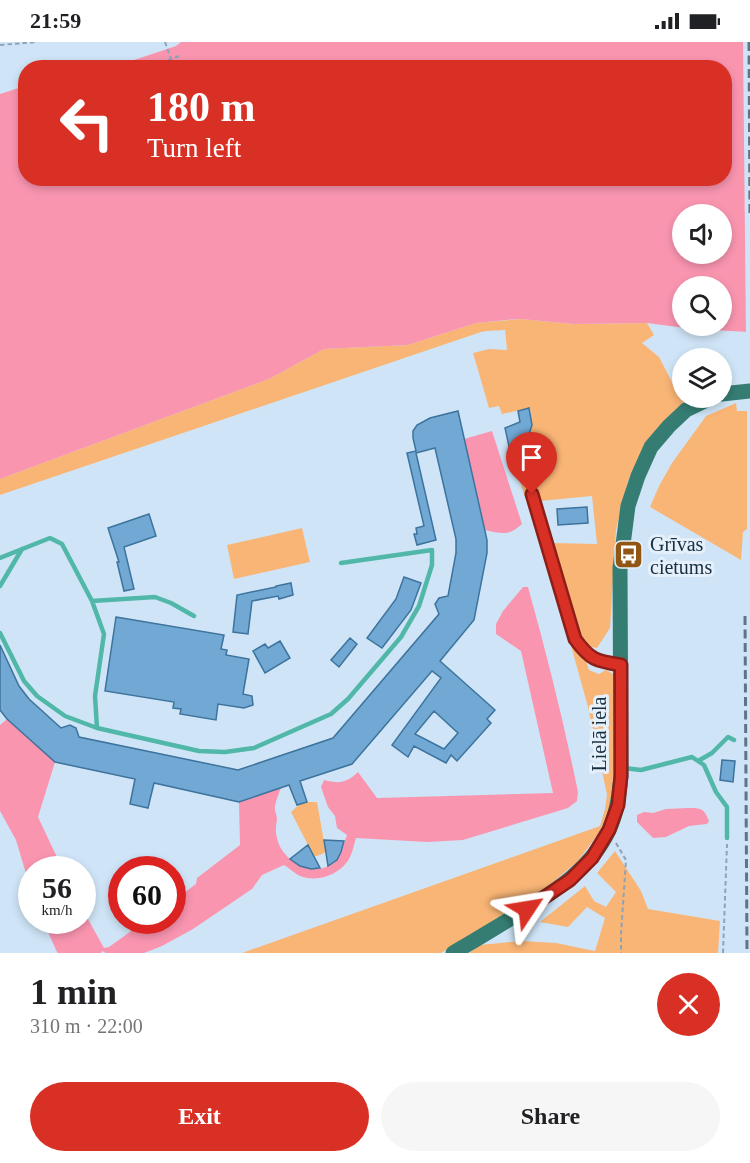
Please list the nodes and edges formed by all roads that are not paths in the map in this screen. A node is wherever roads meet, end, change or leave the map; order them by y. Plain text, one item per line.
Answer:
1 (750, 391) edge
2 (732, 393) edge
3 (690, 408) edge
4 (532, 494) dead end
5 (22, 549) junction
6 (0, 558) edge
7 (341, 563) dead end
8 (0, 586) edge
9 (92, 601) junction
10 (194, 616) dead end
11 (0, 633) edge
12 (621, 665) junction
13 (97, 728) junction
14 (734, 740) dead end
15 (698, 761) junction
16 (621, 768) junction
17 (727, 838) road end
18 (453, 953) edge

1 - 2 main road
3 - 12 main road, Lielā iela
4 - 12 lane
5 - 6 lane
5 - 8 lane
5 - 9 lane
7 - 13 lane
9 - 10 lane
9 - 13 lane
11 - 13 lane
12 - 16 main road, Lielā iela
14 - 15 lane
15 - 16 lane
15 - 17 lane
16 - 18 main road, Lielā iela

